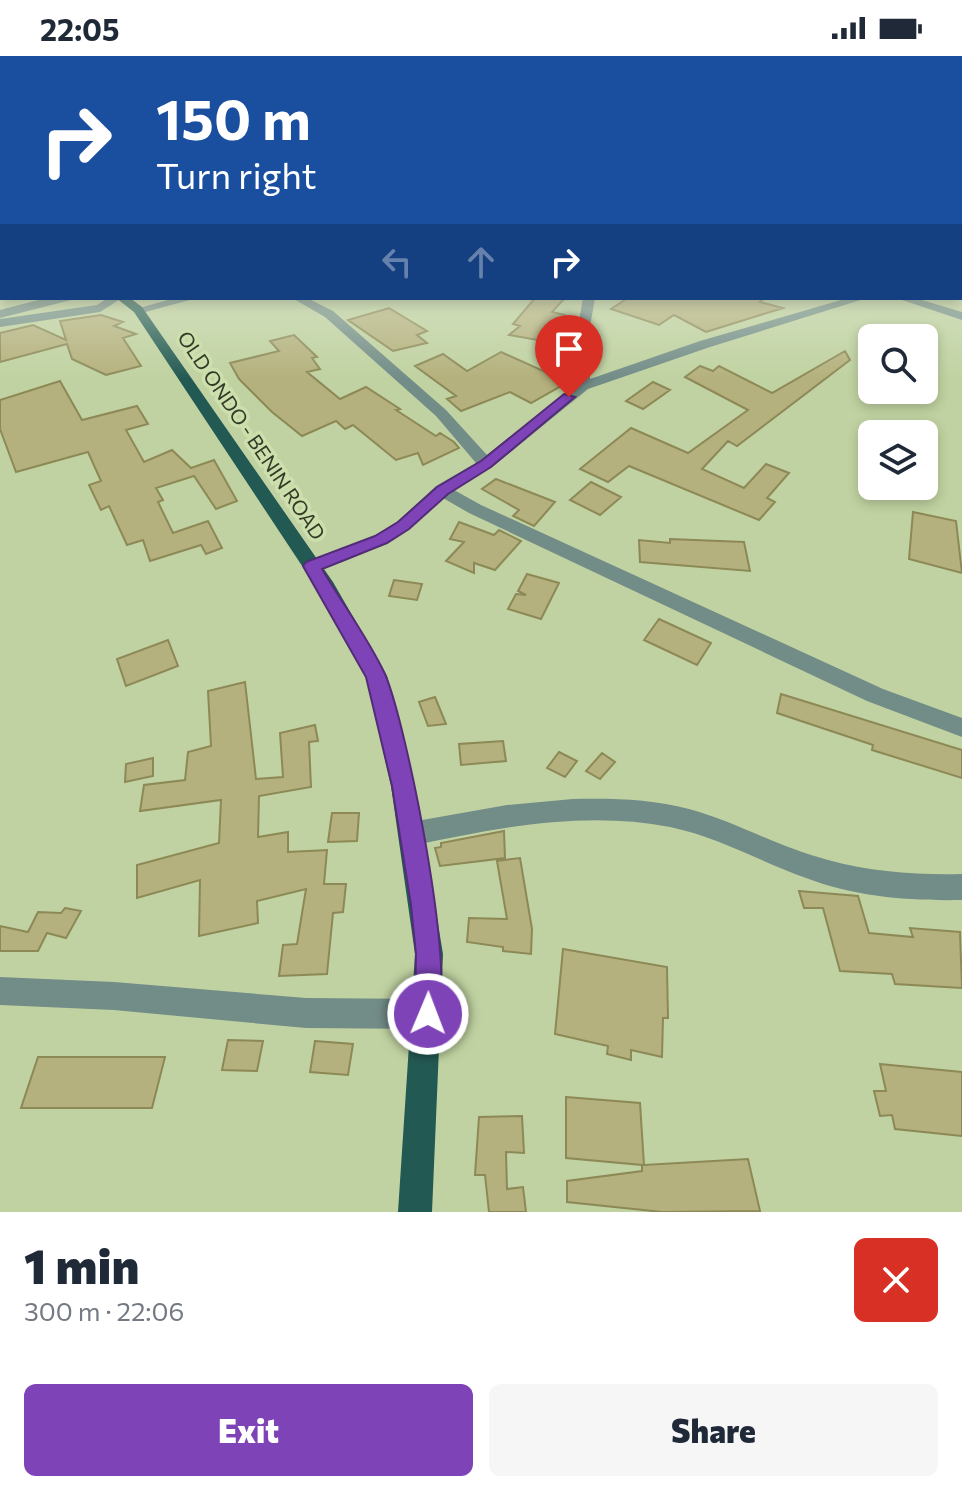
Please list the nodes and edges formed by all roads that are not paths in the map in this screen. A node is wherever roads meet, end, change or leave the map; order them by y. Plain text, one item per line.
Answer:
1 (54, 300) edge
2 (158, 300) edge
3 (302, 300) edge
4 (589, 300) edge
5 (854, 300) edge
6 (909, 300) edge
7 (125, 302) edge
8 (0, 314) edge
9 (962, 316) edge
10 (0, 323) edge
11 (583, 386) junction
12 (486, 464) junction
13 (442, 490) junction
14 (312, 566) junction
15 (962, 728) edge
16 (411, 834) junction
17 (961, 890) edge
18 (0, 991) edge
19 (428, 1014) junction
20 (415, 1212) edge

1 - 8 street
2 - 7 street
3 - 12 street
4 - 11 street
5 - 11 street
6 - 9 street
7 - 10 street
7 - 14 main road, OLD ONDO - BENIN ROAD
11 - 12 street
12 - 13 street
13 - 14 street
13 - 15 street
14 - 16 main road, OLD ONDO - BENIN ROAD
16 - 17 street
16 - 19 main road, OLD ONDO - BENIN ROAD
18 - 19 street
19 - 20 main road, OLD ONDO - BENIN ROAD

